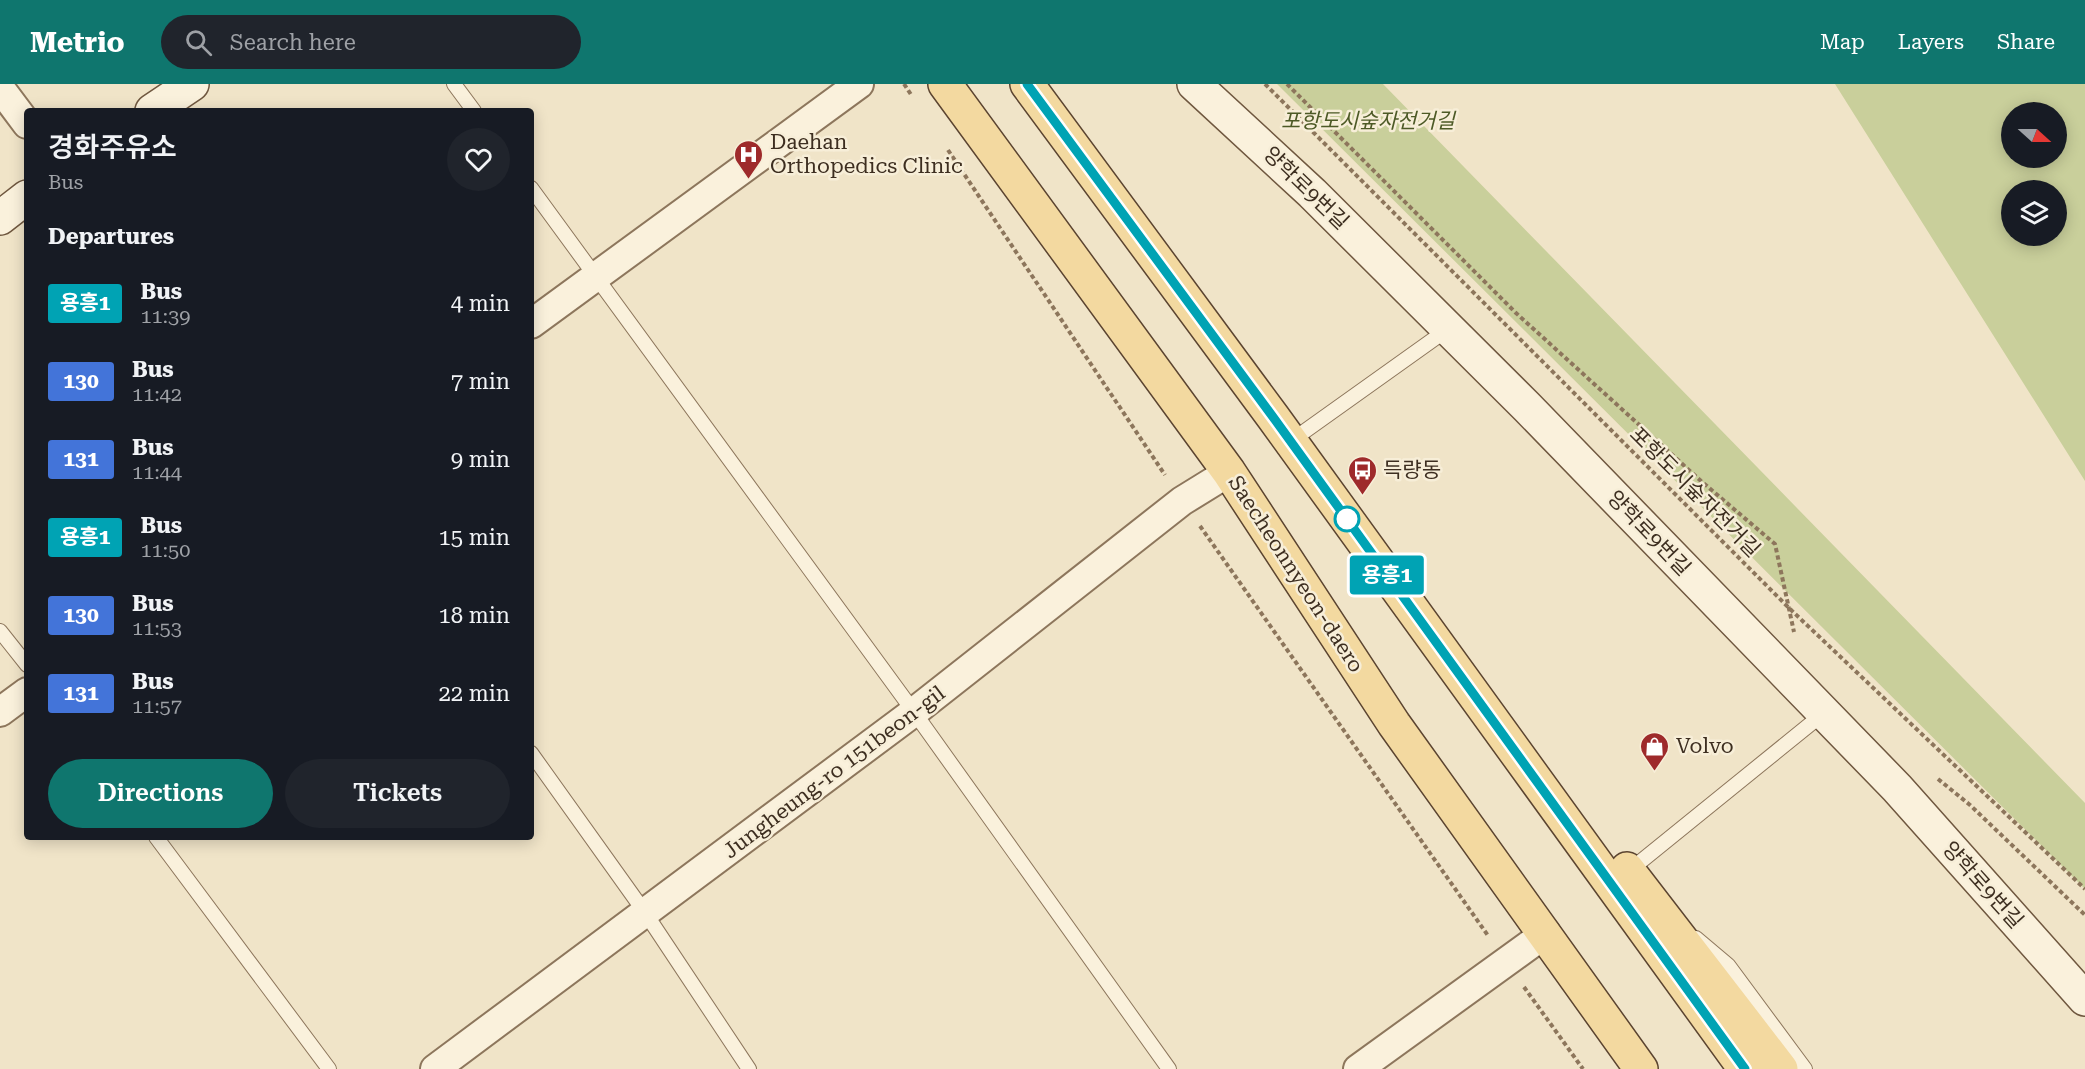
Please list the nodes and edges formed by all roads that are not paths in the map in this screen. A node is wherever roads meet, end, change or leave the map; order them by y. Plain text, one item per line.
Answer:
1 (192, 84) edge
2 (454, 84) edge
3 (859, 84) edge
4 (945, 84) edge
5 (1027, 84) edge
6 (1194, 84) edge
7 (0, 88) edge
8 (156, 108) edge
9 (472, 108) edge
10 (24, 120) edge
11 (534, 192) edge
12 (24, 199) edge
13 (0, 218) edge
14 (597, 277) junction
15 (534, 322) edge
16 (1448, 329) junction
17 (1291, 441) junction
18 (1229, 472) junction
19 (0, 631) edge
20 (24, 661) edge
21 (24, 694) edge
22 (0, 712) edge
23 (914, 712) junction
24 (1824, 713) junction
25 (534, 757) edge
26 (1556, 808) junction
27 (158, 840) edge
28 (1629, 872) junction
29 (1652, 902) junction
30 (646, 914) junction
31 (1546, 933) junction
32 (2085, 999) edge
33 (329, 1069) edge
34 (435, 1069) edge
35 (749, 1069) edge
36 (1169, 1069) edge
37 (1358, 1069) edge
38 (1641, 1069) edge
39 (1745, 1069) edge
40 (1781, 1069) edge
41 (1805, 1069) edge

1 - 8 main road
2 - 9 lane
3 - 14 street
4 - 18 main road, Saecheonnyeon-daero
5 - 17 main road
6 - 16 main road, 양학로9번길
7 - 10 street
11 - 14 lane
12 - 13 main road
14 - 15 street
14 - 23 lane
16 - 17 lane
16 - 24 main road, 양학로9번길
17 - 26 main road
18 - 23 street, Jungheung-ro 151beon-gil
18 - 31 main road, Saecheonnyeon-daero
19 - 20 lane
21 - 22 street
23 - 30 street, Jungheung-ro 151beon-gil
23 - 36 lane
24 - 28 lane
24 - 32 main road, 양학로9번길
25 - 30 lane
26 - 28 main road
26 - 39 main road
27 - 33 lane
28 - 29 main road
29 - 40 main road
29 - 41 lane
30 - 34 street, Jungheung-ro 151beon-gil
30 - 35 lane
31 - 37 street
31 - 38 main road, Saecheonnyeon-daero

